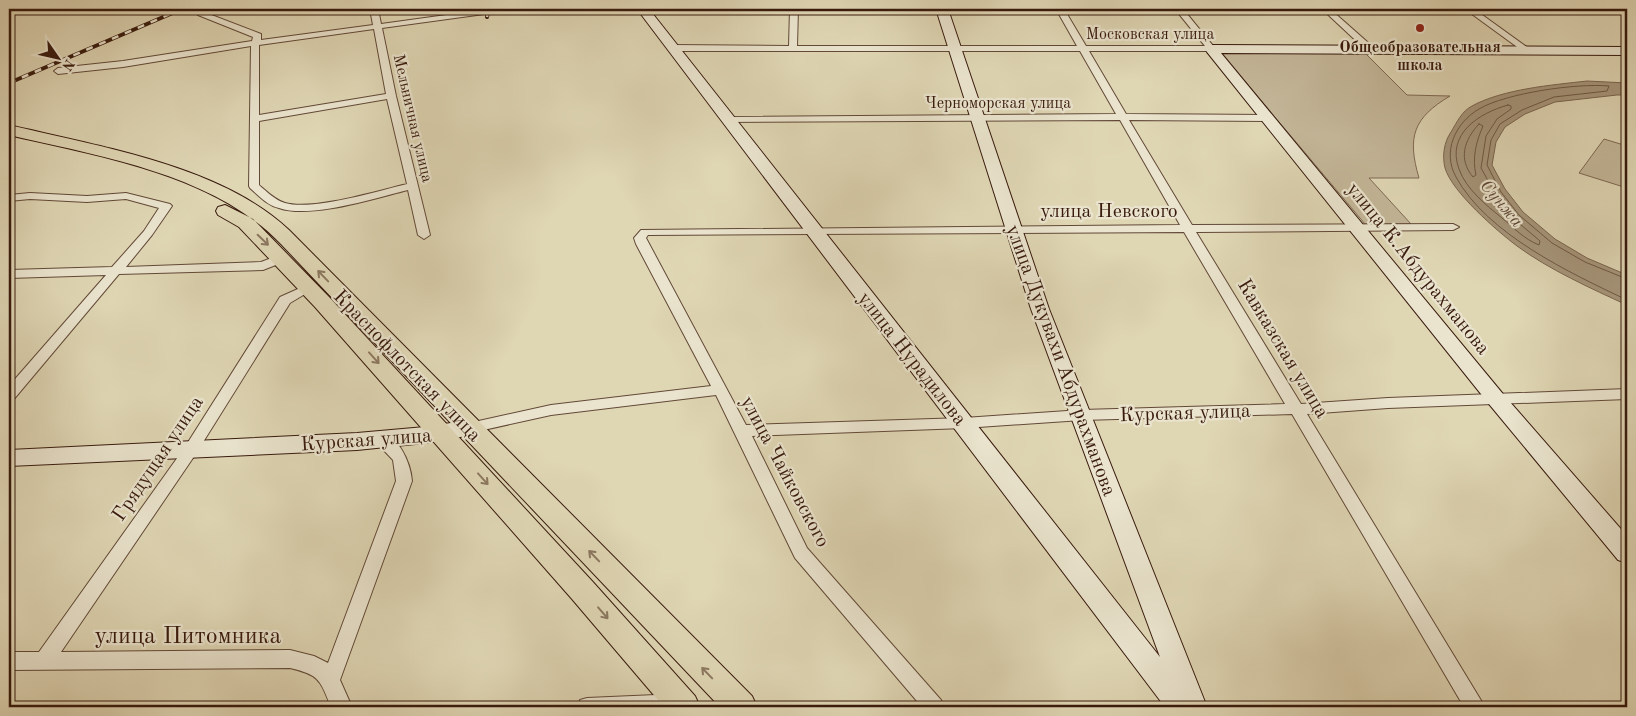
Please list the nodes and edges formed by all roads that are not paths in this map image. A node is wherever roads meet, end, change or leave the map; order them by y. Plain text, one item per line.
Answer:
1 (374, 9) edge
2 (506, 9) edge
3 (643, 9) edge
4 (794, 9) edge
5 (942, 9) edge
6 (1060, 9) edge
7 (1179, 9) edge
8 (1326, 9) edge
9 (1469, 9) edge
10 (201, 13) dead end
11 (377, 27) junction
12 (255, 43) junction
13 (673, 48) junction
14 (793, 48) junction
15 (955, 48) junction
16 (1211, 49) junction
17 (1370, 49) junction
18 (1083, 50) junction
19 (1526, 50) junction
20 (1627, 51) edge
21 (58, 70) dead end
22 (391, 96) junction
23 (1123, 116) junction
24 (979, 117) junction
25 (1268, 118) junction
26 (253, 119) junction
27 (728, 120) junction
28 (9, 130) edge
29 (9, 141) edge
30 (413, 186) junction
31 (10, 199) edge
32 (166, 206) joint
33 (1453, 227) dead end
34 (1358, 228) junction
35 (1013, 229) junction
36 (1188, 229) junction
37 (814, 231) junction
38 (645, 232) joint
39 (424, 235) dead end
40 (282, 258) junction
41 (115, 271) junction
42 (9, 274) edge
43 (309, 288) junction
44 (719, 390) junction
45 (1627, 394) edge
46 (9, 395) edge
47 (1496, 399) junction
48 (1297, 409) junction
49 (1082, 415) junction
50 (964, 423) junction
51 (470, 428) junction
52 (742, 431) junction
53 (442, 433) junction
54 (382, 440) junction
55 (190, 451) junction
56 (9, 458) edge
57 (1627, 553) edge
58 (45, 659) junction
59 (9, 661) edge
60 (330, 679) junction
61 (682, 705) edge
62 (342, 707) edge
63 (587, 707) edge
64 (742, 707) edge
65 (934, 707) edge
66 (1182, 707) edge
67 (1193, 707) edge
68 (1475, 707) edge

1 - 11 street, Мельничная улица
2 - 11 street
3 - 13 street, улица Нурадилова
4 - 14 street
5 - 15 street, улица Дукувахи Абдурахманова
6 - 18 street, Кавказская улица
7 - 16 street, улица К.Абдурахманова
8 - 17 street
9 - 19 street
10 - 12 street
11 - 12 street
11 - 22 street, Мельничная улица
12 - 21 street
12 - 26 street
13 - 14 street, Московская улица
13 - 27 street, улица Нурадилова
14 - 15 street, Московская улица
15 - 18 street, Московская улица
15 - 24 street, улица Дукувахи Абдурахманова
16 - 17 street, Московская улица
16 - 18 street, Московская улица
16 - 25 street, улица К.Абдурахманова
17 - 19 street, Московская улица
18 - 23 street, Кавказская улица
19 - 20 street, Московская улица
22 - 26 street
22 - 30 street, Мельничная улица
23 - 24 street, Черноморская улица
23 - 25 street, Черноморская улица
23 - 36 street, Кавказская улица
24 - 27 street, Черноморская улица
24 - 35 street, улица Дукувахи Абдурахманова
25 - 34 street, улица К.Абдурахманова
26 - 30 street
27 - 37 street, улица Нурадилова
51 -> 28 main road, Краснофлотская улица
29 -> 40 main road, Краснофлотская улица
30 - 39 street, Мельничная улица
31 - 32 street
32 - 41 street
33 - 34 street, улица Невского
34 - 36 street, улица Невского
34 - 47 street, улица К.Абдурахманова
35 - 36 street, улица Невского
35 - 37 street, улица Невского
35 - 49 street, улица Дукувахи Абдурахманова
36 - 48 street, Кавказская улица
37 - 38 street, улица Невского
37 - 50 street, улица Нурадилова
38 - 44 street, улица Чайковского
40 - 41 street
40 - 43 main road, Краснофлотская улица
41 - 42 street
41 - 46 street
43 -> 53 main road, Краснофлотская улица
43 - 55 street, Грядущая улица
44 - 51 street, Курская улица
44 - 52 street, улица Чайковского
45 - 47 street, Курская улица
47 - 48 street, Курская улица
47 - 57 street, улица К.Абдурахманова
48 - 49 street, Курская улица
48 - 68 street, Кавказская улица
49 - 50 street, Курская улица
49 - 67 street, улица Дукувахи Абдурахманова
50 - 52 street, Курская улица
50 - 66 street, улица Нурадилова
51 - 53 street, Курская улица
64 -> 51 main road, Краснофлотская улица
52 - 65 street, улица Чайковского
53 - 54 street, Курская улица
53 -> 61 main road, Краснофлотская улица
54 - 55 street, Курская улица
54 - 60 street
55 - 56 street, Курская улица
55 - 58 street, Грядущая улица
58 - 59 street, улица Питомника
58 - 60 street, улица Питомника
60 - 62 street
61 - 63 street

